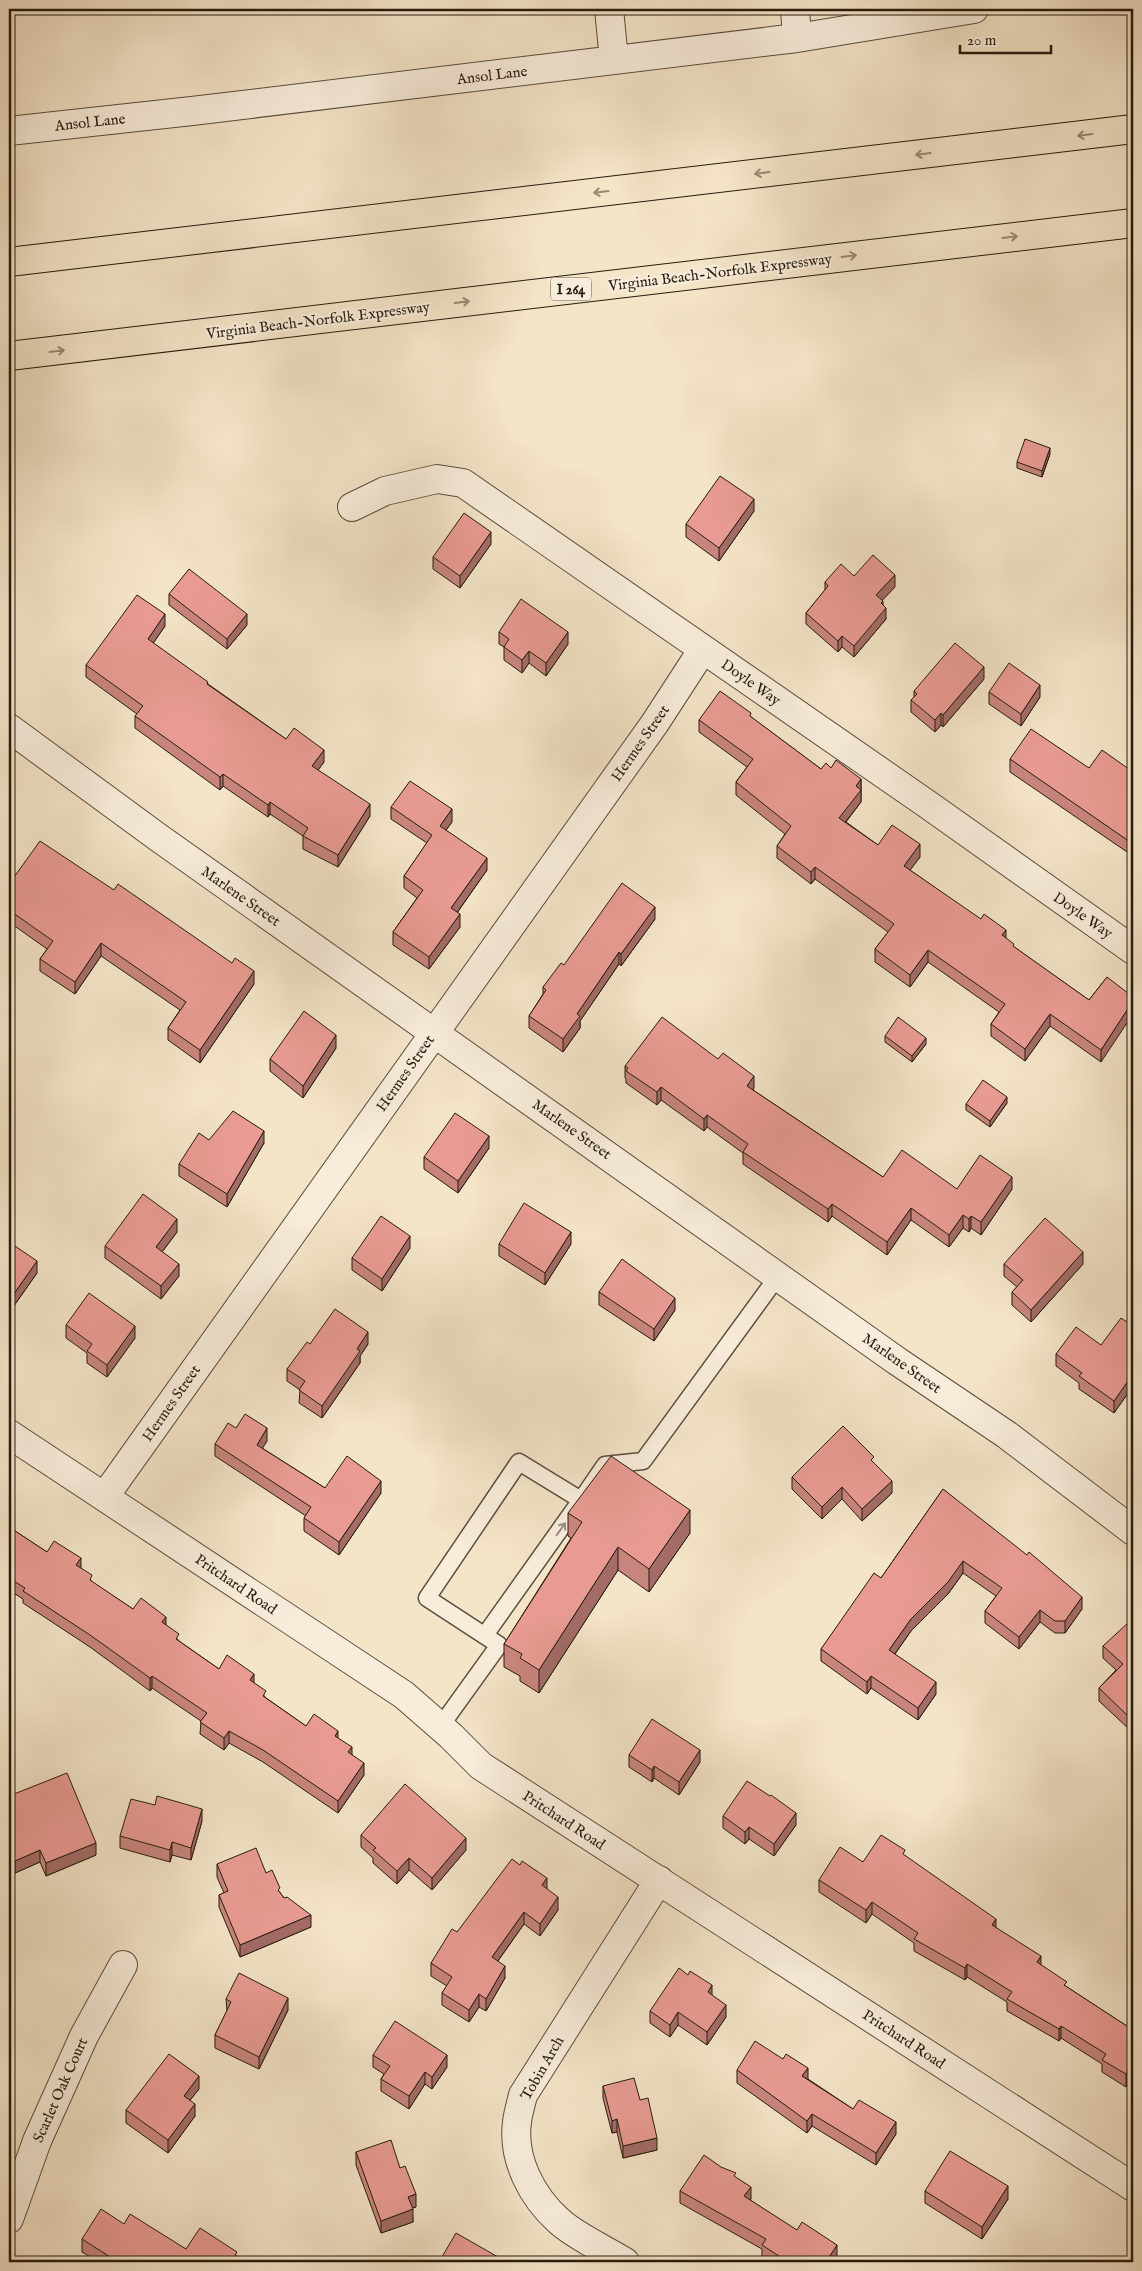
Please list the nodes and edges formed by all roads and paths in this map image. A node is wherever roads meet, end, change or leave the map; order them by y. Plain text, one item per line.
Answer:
1 (609, 9) edge
2 (794, 9) edge
3 (974, 9) edge
4 (797, 38) junction
5 (614, 60) junction
6 (1133, 130) edge
7 (9, 131) edge
8 (1133, 223) edge
9 (9, 262) edge
10 (9, 356) edge
11 (352, 507) dead end
12 (703, 649) junction
13 (9, 728) edge
14 (1133, 950) edge
15 (434, 1032) junction
16 (778, 1276) junction
17 (9, 1434) edge
18 (105, 1496) junction
19 (581, 1500) junction
20 (1133, 1531) edge
21 (485, 1635) junction
22 (440, 1727) junction
23 (659, 1880) junction
24 (123, 1965) dead end
25 (1133, 2187) edge
26 (9, 2219) edge
27 (625, 2262) edge

1 - 5 street
2 - 4 street
3 - 4 street, Ansol Lane
4 - 5 street, Ansol Lane
5 - 7 street, Ansol Lane
6 -> 9 highway
10 -> 8 highway, Virginia Beach-Norfolk Expressway / I 264
11 - 12 street, Doyle Way
12 - 14 street, Doyle Way
12 - 15 street, Hermes Street
13 - 15 street, Marlene Street
15 - 16 street, Marlene Street
15 - 18 street, Hermes Street
16 - 19 lane
16 - 20 street, Marlene Street
17 - 18 street, Pritchard Road
18 - 22 street, Pritchard Road
21 -> 19 lane
19 - 21 lane
21 - 22 lane
22 - 23 street, Pritchard Road
23 - 25 street, Pritchard Road
23 - 27 street, Tobin Arch
24 - 26 street, Scarlet Oak Court

